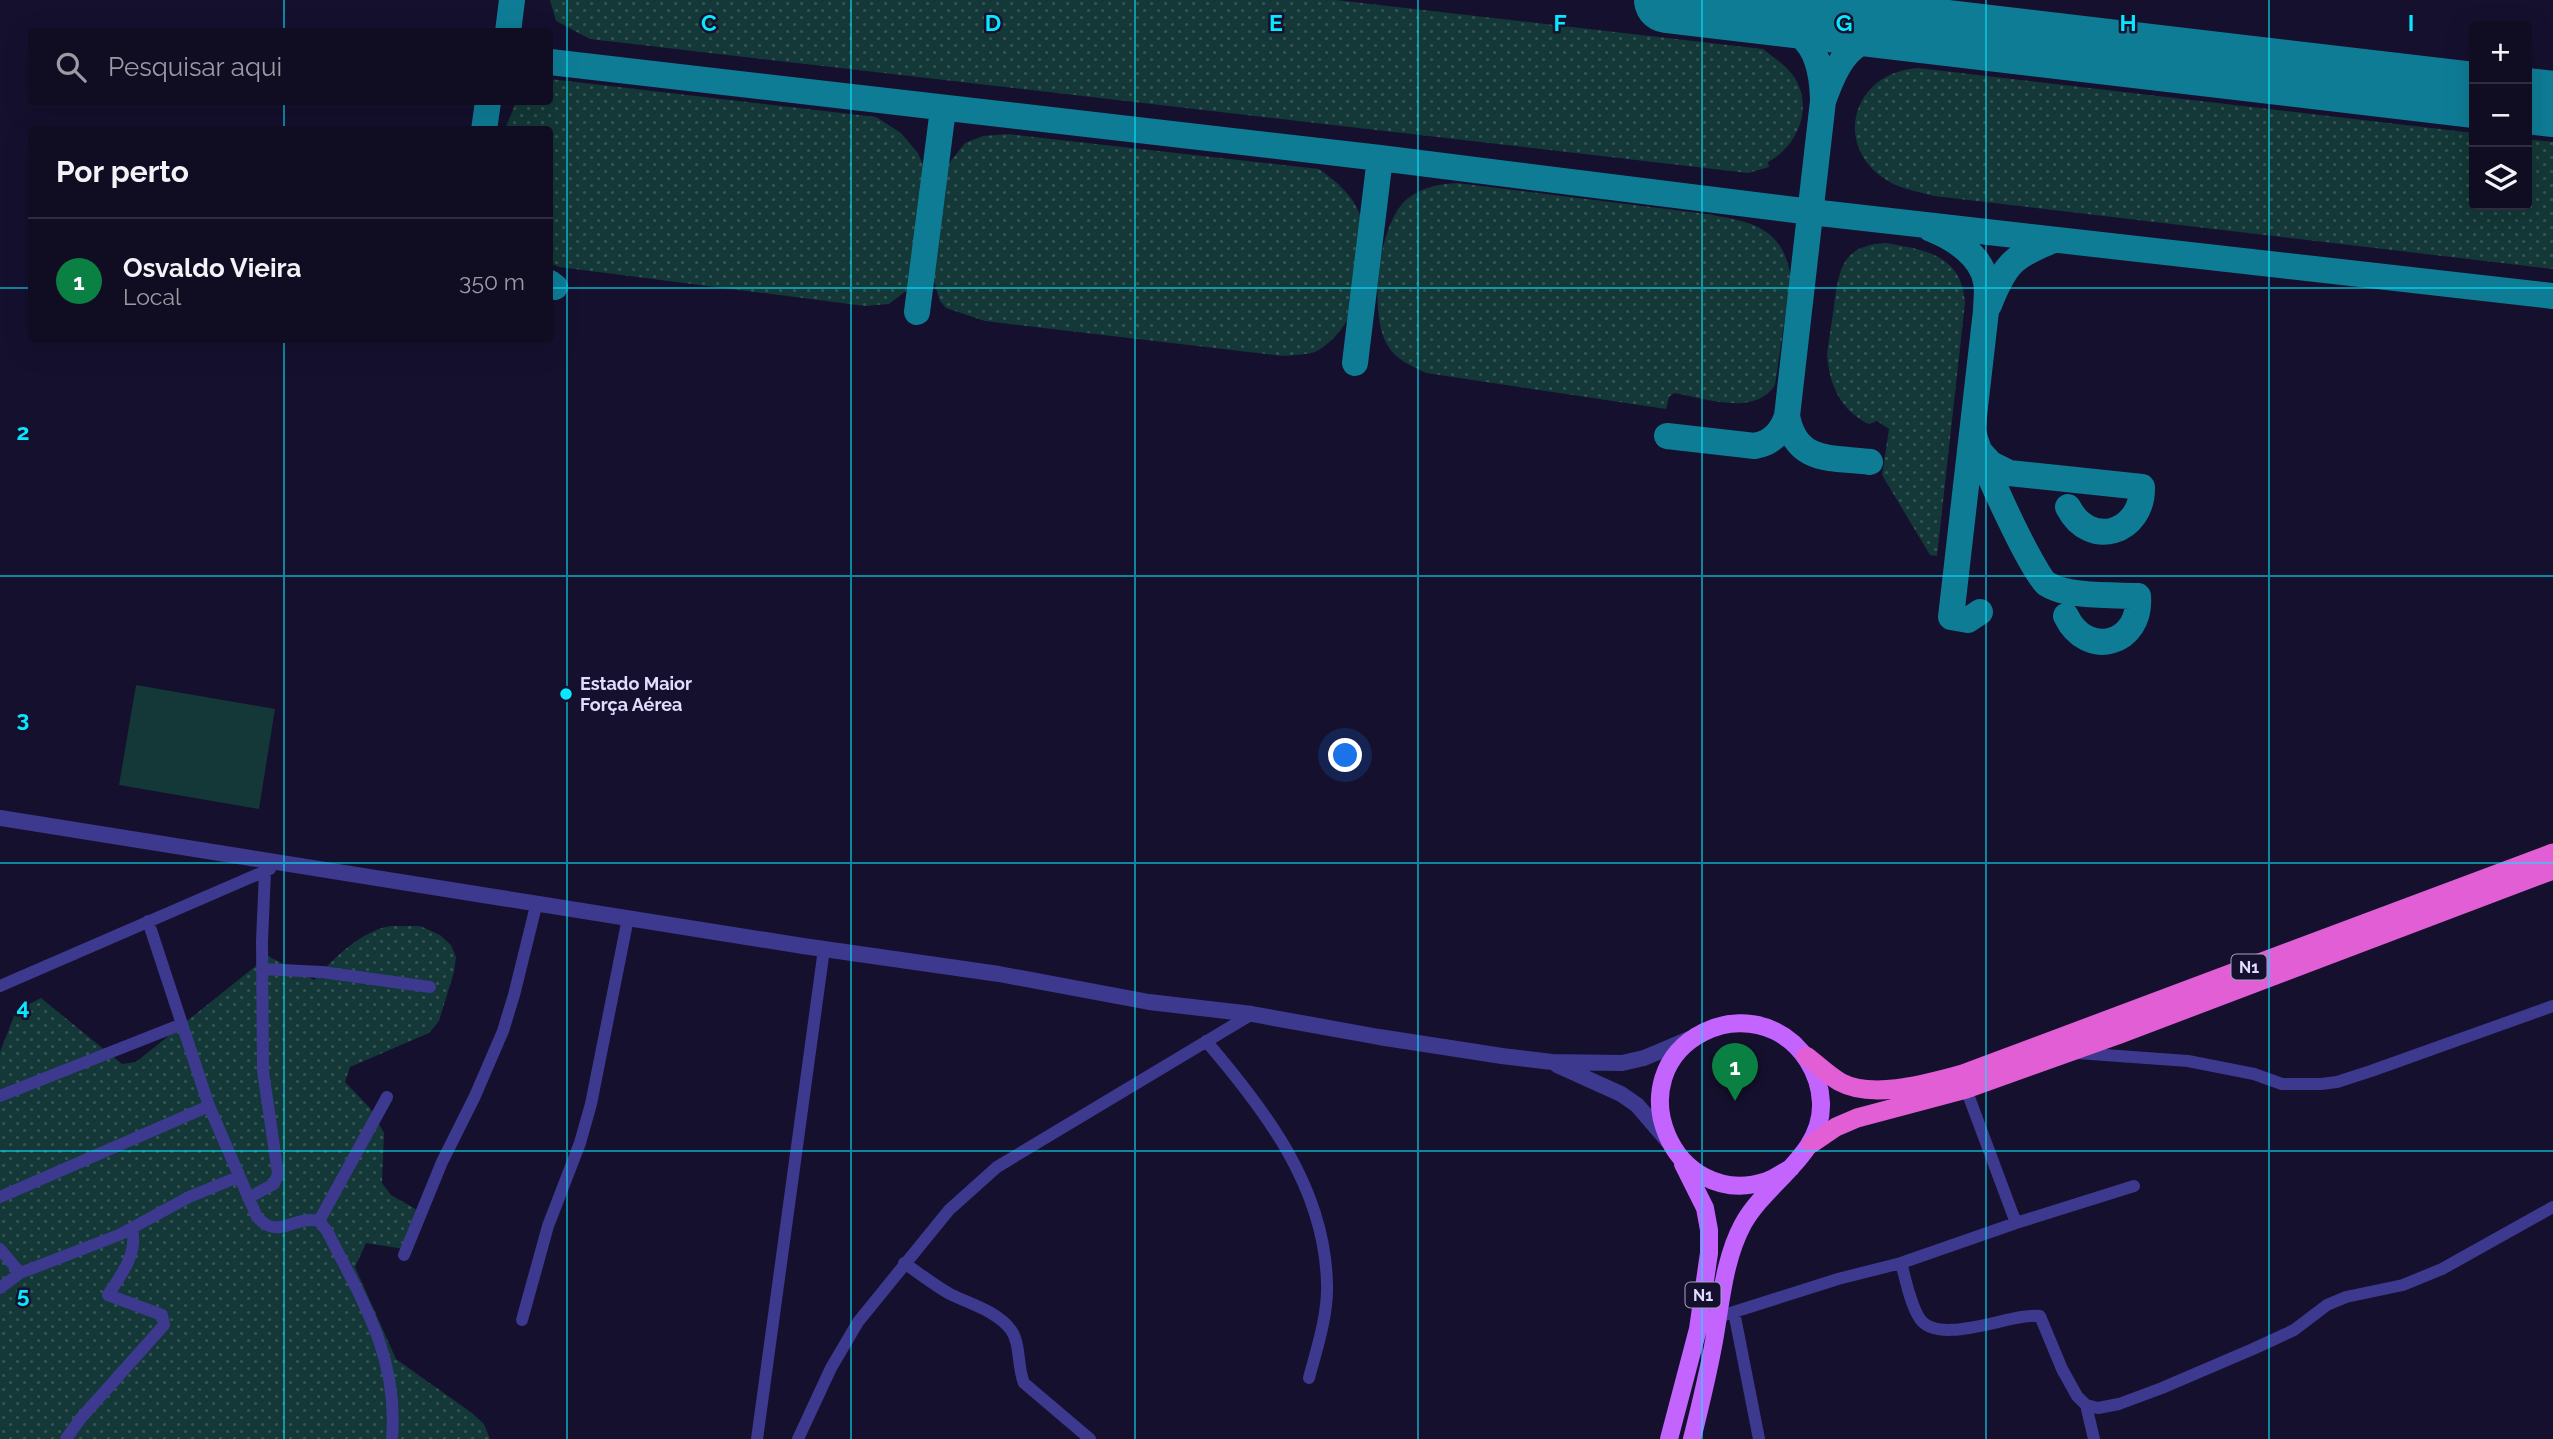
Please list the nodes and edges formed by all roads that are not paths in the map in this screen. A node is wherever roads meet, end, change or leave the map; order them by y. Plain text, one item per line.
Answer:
1 (0, 818) edge
2 (2553, 853) edge
3 (272, 867) junction
4 (2553, 870) edge
5 (537, 902) junction
6 (628, 918) junction
7 (148, 921) junction
8 (824, 949) junction
9 (262, 969) junction
10 (0, 986) edge
11 (430, 987) dead end
12 (2553, 1006) edge
13 (1252, 1014) junction
14 (182, 1024) junction
15 (1695, 1036) junction
16 (1206, 1041) junction
17 (2069, 1052) junction
18 (1806, 1056) junction
19 (1552, 1062) junction
20 (1966, 1088) junction
21 (0, 1096) edge
22 (387, 1097) dead end
23 (209, 1106) junction
24 (1811, 1144) junction
25 (1673, 1148) junction
26 (1791, 1168) junction
27 (238, 1177) junction
28 (2134, 1186) dead end
29 (0, 1197) edge
30 (248, 1198) junction
31 (2553, 1207) edge
32 (319, 1221) junction
33 (2017, 1223) junction
34 (132, 1229) junction
35 (0, 1249) edge
36 (404, 1255) dead end
37 (904, 1263) junction
38 (1901, 1263) junction
39 (20, 1273) junction
40 (0, 1288) edge
41 (1726, 1314) junction
42 (522, 1320) dead end
43 (1309, 1378) dead end
44 (2087, 1405) junction
45 (66, 1439) edge
46 (392, 1439) edge
47 (757, 1439) edge
48 (798, 1439) edge
49 (1090, 1439) edge
50 (1669, 1439) edge
51 (1692, 1439) edge
52 (1759, 1439) edge
53 (2094, 1439) edge

1 - 3 street
2 - 18 highway, N1
3 - 5 street
3 - 7 street
3 - 9 street
4 - 17 highway, N1
5 - 6 street
5 - 36 street
6 - 8 street
6 - 42 street
7 - 10 street
7 - 14 street
8 - 13 street
8 - 47 street
9 - 11 street
9 - 30 street
12 - 17 street
13 - 16 street
13 - 19 street
14 - 21 street
14 - 23 street
15 - 18 main road
15 - 19 street
15 - 25 main road
16 - 37 street
16 - 43 street
17 - 20 highway, N1
18 - 24 main road
19 - 25 street
20 - 24 highway, N1
20 - 33 street
22 - 32 street
23 - 27 street
23 - 29 street
24 - 26 main road
25 - 26 main road
25 - 50 main road, N1
26 - 41 main road, N1
27 - 30 street
27 - 34 street
28 - 33 street
30 - 32 street
31 - 44 street
32 - 46 street
33 - 38 street
34 - 39 street
34 - 45 street
35 - 39 street
37 - 48 street
37 - 49 street
38 - 41 street
38 - 44 street
39 - 40 street
41 - 51 main road, N1
41 - 52 street
44 - 53 street

